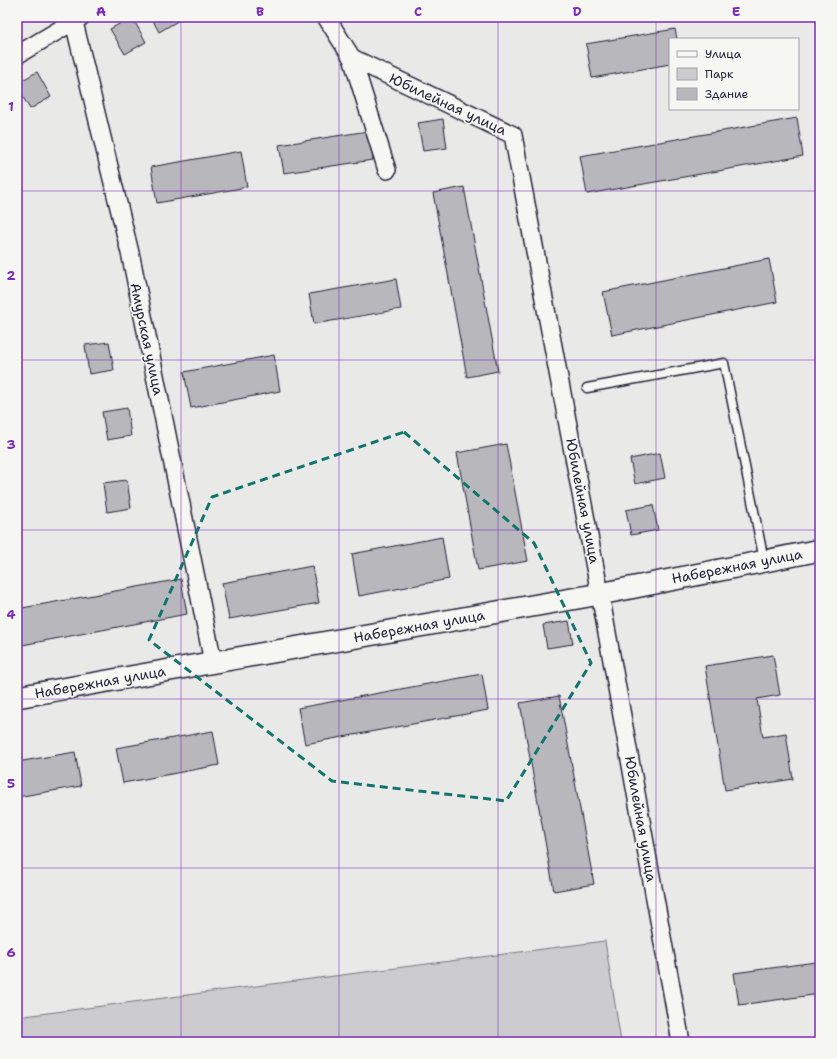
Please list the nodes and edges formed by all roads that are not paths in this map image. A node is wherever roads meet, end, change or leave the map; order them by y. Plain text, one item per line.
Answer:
1 (326, 17) edge
2 (76, 19) edge
3 (17, 55) edge
4 (352, 58) junction
5 (387, 170) dead end
6 (587, 388) dead end
7 (820, 550) edge
8 (764, 561) junction
9 (600, 594) junction
10 (214, 662) junction
11 (17, 697) edge
12 (681, 1042) edge

1 - 4 street
2 - 3 street
2 - 10 street, Амурская улица
4 - 5 street
4 - 9 street, Юбилейная улица
6 - 8 lane
7 - 8 street, Набережная улица
8 - 9 street, Набережная улица
9 - 10 street, Набережная улица
9 - 12 street, Юбилейная улица
10 - 11 street, Набережная улица

